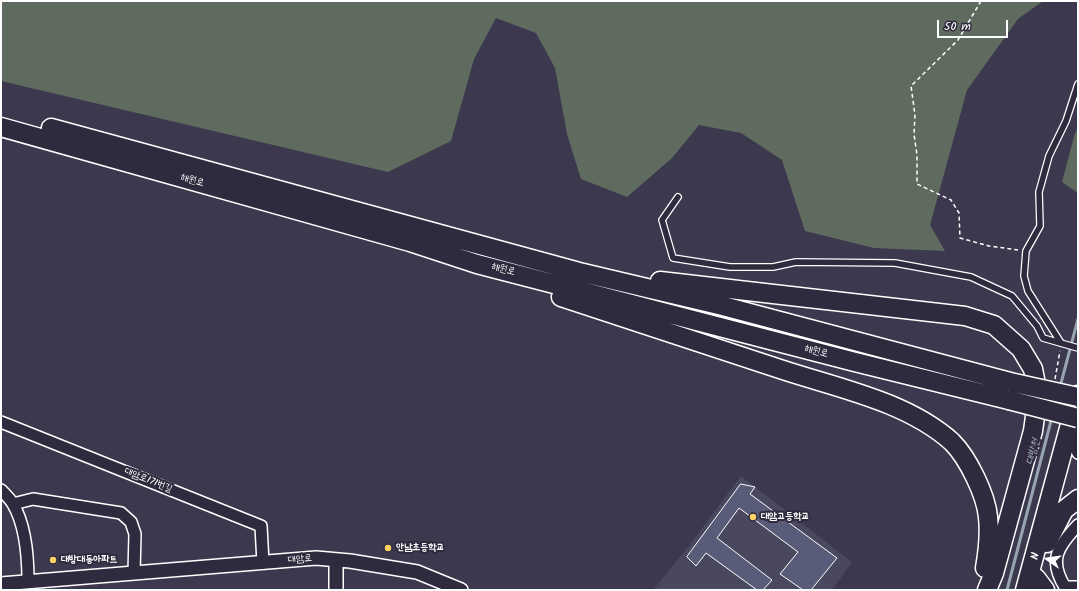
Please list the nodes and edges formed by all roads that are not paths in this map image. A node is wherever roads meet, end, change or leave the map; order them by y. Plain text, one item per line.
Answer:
1 (1078, 84) edge
2 (1, 115) edge
3 (1, 127) edge
4 (678, 197) dead end
5 (477, 264) junction
6 (579, 272) junction
7 (1061, 343) junction
8 (1078, 348) edge
9 (1078, 396) edge
10 (1078, 418) edge
11 (1, 422) edge
12 (1078, 423) edge
13 (1078, 453) edge
14 (1, 490) edge
15 (1078, 499) edge
16 (13, 504) junction
17 (1078, 525) edge
18 (336, 560) junction
19 (263, 563) junction
20 (134, 573) junction
21 (28, 582) junction
22 (1, 584) edge
23 (1035, 587) edge
24 (1078, 587) edge
25 (336, 590) edge
26 (461, 590) edge
27 (982, 590) edge
28 (987, 590) edge

1 - 7 lane
2 - 6 highway, 해원로
3 - 5 highway, 해원로
4 - 7 lane
5 - 10 highway, 해원로, bridge
5 - 27 highway
6 - 9 highway, 해원로, bridge
6 - 28 highway
7 - 8 lane
9 - 23 highway
11 - 19 street, 대암로171번길
12 - 13 street
14 - 16 street
15 - 23 highway
16 - 20 street
16 - 21 street
17 - 24 street
18 - 19 street, 대암로
18 - 25 street
18 - 26 street, 대암로
19 - 20 street, 대암로
20 - 21 street, 대암로
21 - 22 street, 대암로

